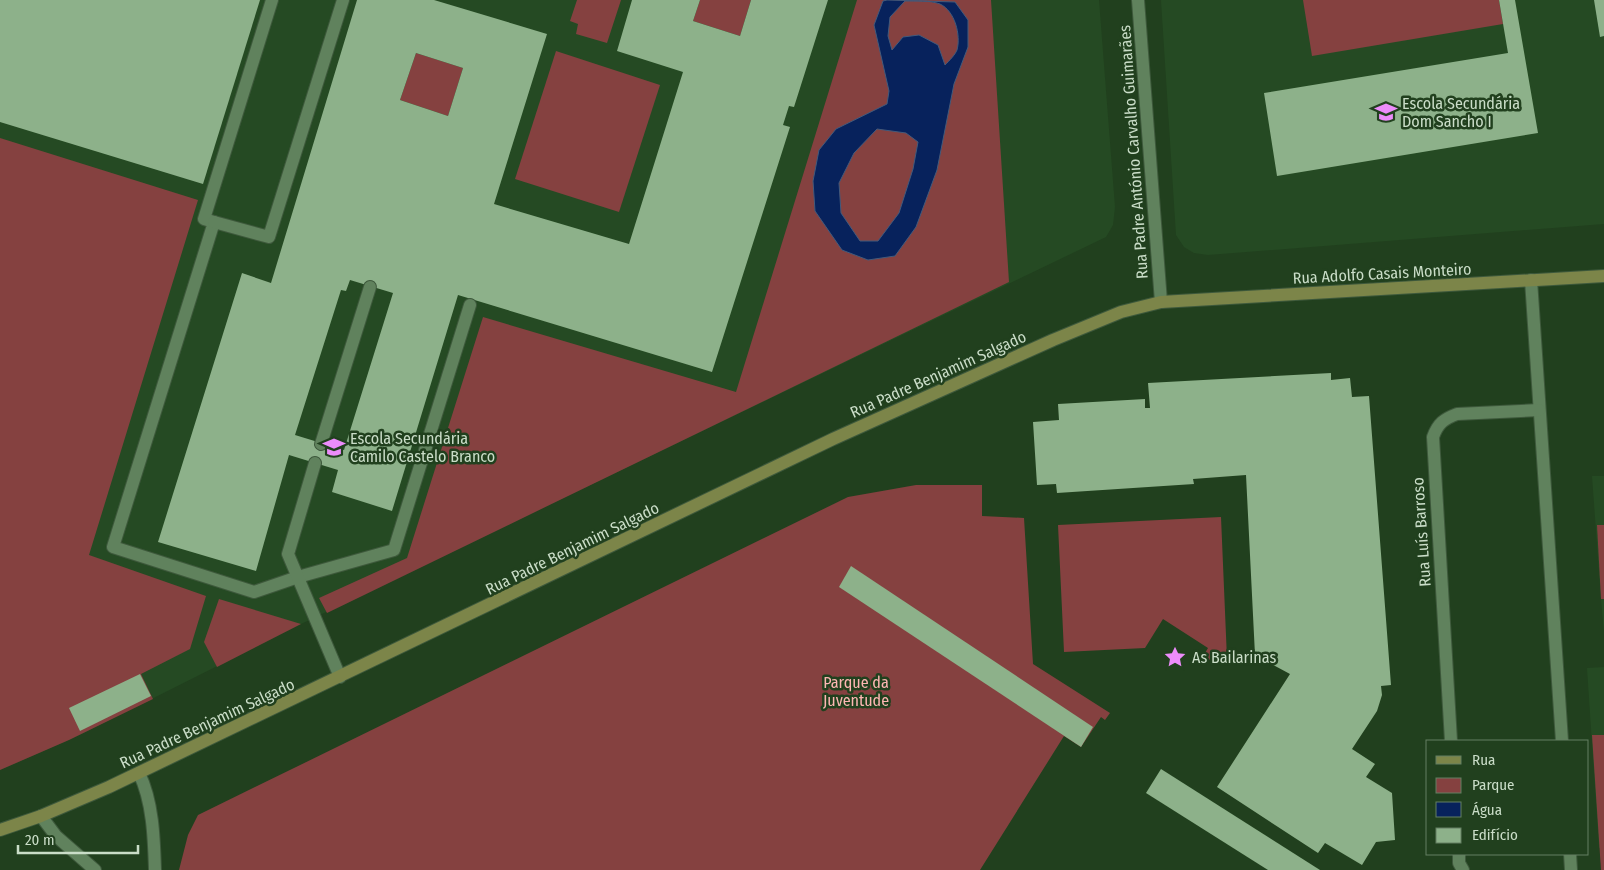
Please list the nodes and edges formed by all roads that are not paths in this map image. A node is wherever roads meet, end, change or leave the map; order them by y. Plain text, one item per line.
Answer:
1 (272, 0) edge
2 (343, 0) edge
3 (1138, 0) edge
4 (214, 222) junction
5 (1604, 276) edge
6 (1531, 280) junction
7 (370, 287) dead end
8 (1161, 302) junction
9 (470, 305) dead end
10 (1539, 410) junction
11 (322, 444) dead end
12 (315, 463) dead end
13 (298, 577) junction
14 (340, 677) junction
15 (1451, 740) edge
16 (1562, 740) edge
17 (139, 773) junction
18 (41, 816) junction
19 (0, 830) edge
20 (1458, 855) edge
21 (1570, 855) edge
22 (95, 870) edge
23 (155, 870) edge
24 (1463, 870) edge
25 (1571, 870) edge

1 - 4 street
2 - 4 street
3 - 8 street, Rua Padre António Carvalho Guimarães
4 - 13 street
5 - 6 street, Rua Adolfo Casais Monteiro
6 - 8 street, Rua Adolfo Casais Monteiro
6 - 10 street
7 - 11 street
8 - 14 street, Rua Padre Benjamim Salgado
9 - 13 street
10 - 15 street, Rua Luís Barroso
10 - 16 street
12 - 13 street
13 - 14 street
14 - 17 street, Rua Padre Benjamim Salgado
17 - 18 street, Rua Padre Benjamim Salgado
17 - 23 street
18 - 19 street, Rua Padre Benjamim Salgado
18 - 22 street
20 - 24 street
21 - 25 street

